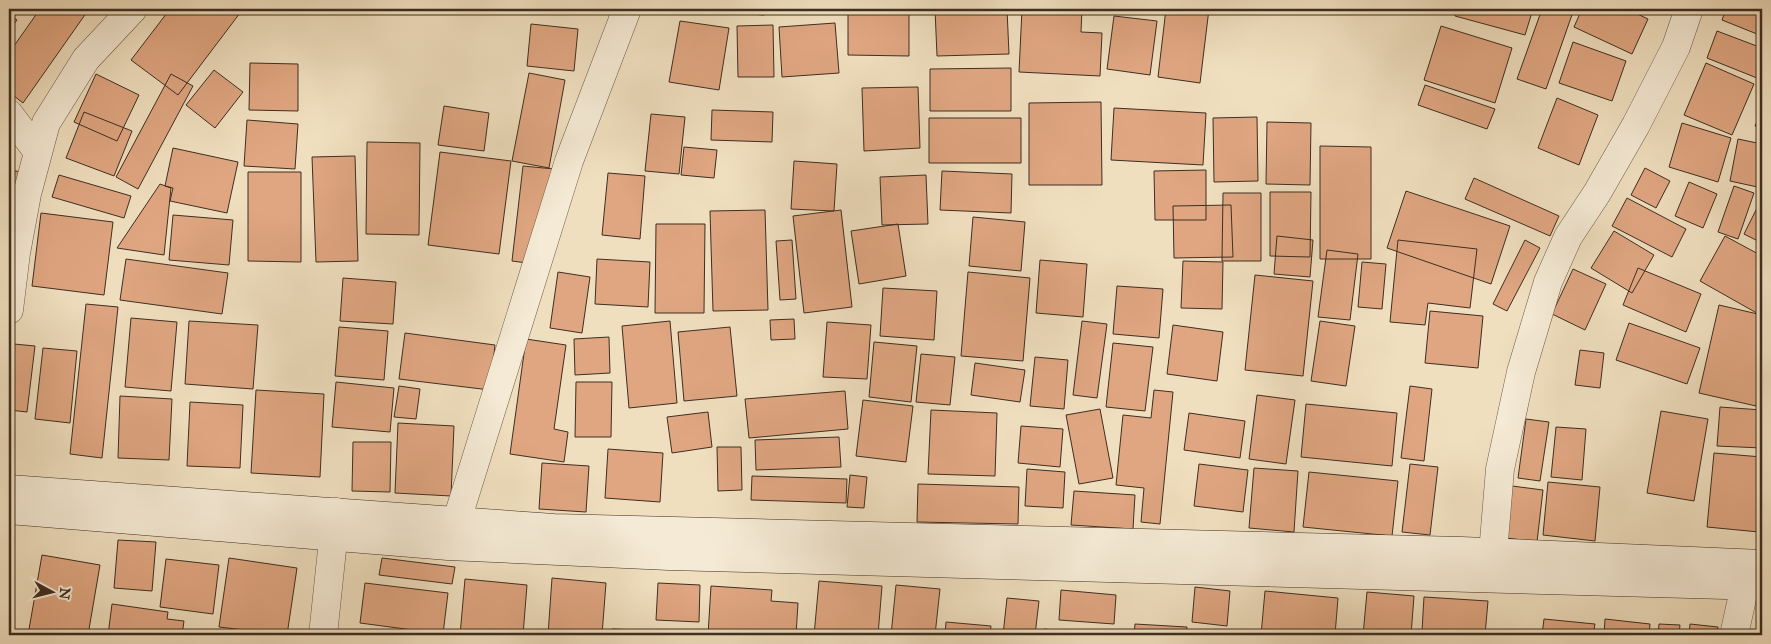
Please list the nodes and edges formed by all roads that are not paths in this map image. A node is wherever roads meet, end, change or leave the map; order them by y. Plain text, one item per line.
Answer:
1 (133, 9) edge
2 (628, 9) edge
3 (1689, 9) edge
4 (9, 114) edge
5 (38, 152) junction
6 (9, 310) edge
7 (9, 489) edge
8 (9, 510) edge
9 (457, 520) junction
10 (335, 524) junction
11 (1492, 553) junction
12 (1762, 564) edge
13 (1754, 585) edge
14 (323, 635) edge
15 (1734, 635) edge

1 - 5 street
2 - 9 street
3 - 11 street
4 - 5 street
5 - 6 street
7 - 10 street
8 - 10 street
9 - 10 street
9 - 11 street
10 - 13 street
10 - 14 street
11 - 12 street
13 - 15 street

